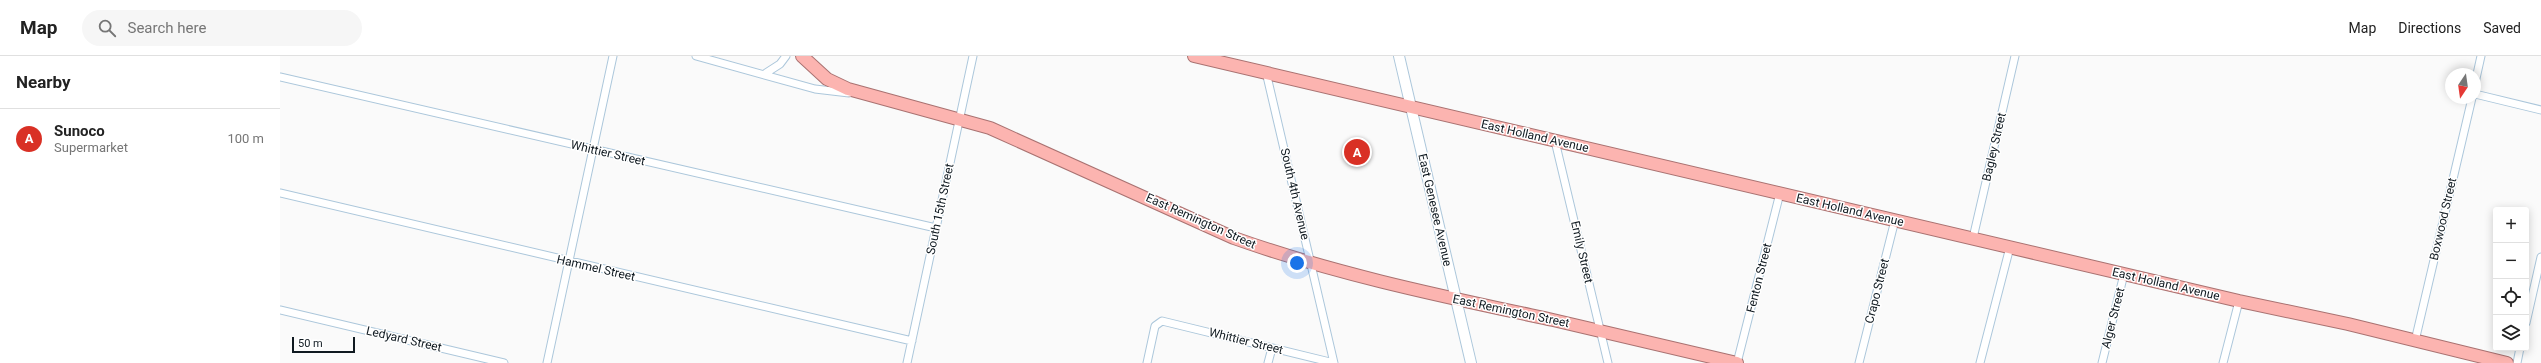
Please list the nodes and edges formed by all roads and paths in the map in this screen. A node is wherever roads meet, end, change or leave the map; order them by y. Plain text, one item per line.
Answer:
1 (613, 56) edge
2 (696, 56) edge
3 (786, 56) edge
4 (802, 56) edge
5 (973, 56) edge
6 (1194, 56) edge
7 (1399, 56) edge
8 (2015, 56) edge
9 (2481, 56) edge
10 (2478, 68) edge
11 (1266, 72) junction
12 (766, 74) junction
13 (280, 77) edge
14 (860, 94) junction
15 (2481, 95) edge
16 (2471, 104) edge
17 (1411, 107) junction
18 (2541, 110) edge
19 (960, 118) junction
20 (1555, 141) junction
21 (593, 150) junction
22 (280, 193) edge
23 (1780, 193) junction
24 (1895, 220) junction
25 (936, 228) junction
26 (1973, 238) junction
27 (2010, 247) junction
28 (2541, 257) edge
29 (569, 262) junction
30 (1311, 264) junction
31 (2124, 274) junction
32 (1456, 299) junction
33 (2239, 301) junction
34 (280, 310) edge
35 (2528, 315) edge
36 (1600, 331) junction
37 (912, 341) junction
38 (2415, 341) junction
39 (1272, 348) junction
40 (2519, 351) edge
41 (2501, 362) edge
42 (504, 363) edge
43 (546, 363) edge
44 (907, 363) edge
45 (1147, 363) edge
46 (1268, 363) edge
47 (1334, 363) edge
48 (1471, 363) edge
49 (1608, 363) edge
50 (1737, 363) edge
51 (1859, 363) edge
52 (1980, 363) edge
53 (2102, 363) edge
54 (2223, 363) edge
55 (2517, 363) edge

1 - 21 street
2 - 12 street
3 - 12 street
4 - 14 highway, East Remington Street
5 - 19 street, South 15th Street
6 - 11 highway, East Holland Avenue
7 - 17 main road, East Genesee Avenue
8 - 26 street, Bagley Street
9 - 10 street
11 - 17 highway, East Holland Avenue
11 - 30 street, South 4th Avenue
12 - 14 street
13 - 21 street, Whittier Street
14 - 19 highway, East Remington Street
15 - 18 street
16 - 38 street, Boxwood Street
17 - 20 highway, East Holland Avenue
17 - 32 main road, East Genesee Avenue
19 - 25 street, South 15th Street
19 - 30 highway, East Remington Street
20 - 23 highway, East Holland Avenue
20 - 36 street, Emily Street
21 - 25 street, Whittier Street
21 - 29 street
22 - 29 street, Hammel Street
23 - 24 highway, East Holland Avenue
23 - 50 street, Fenton Street
24 - 26 highway, East Holland Avenue
24 - 51 street, Crapo Street
25 - 37 street, South 15th Street
26 - 27 highway, East Holland Avenue
27 - 31 highway, East Holland Avenue
27 - 52 street
28 - 35 street
29 - 37 street, Hammel Street
29 - 43 street
30 - 32 highway, East Remington Street
30 - 47 street, South 4th Avenue
31 - 33 highway, East Holland Avenue
31 - 53 street, Alger Street
32 - 36 highway, East Remington Street
32 - 48 main road, East Genesee Avenue
33 - 38 highway, East Holland Avenue
33 - 54 street
34 - 42 street, Ledyard Street
36 - 49 street, Emily Street
36 - 50 highway, East Remington Street
37 - 44 street, South 15th Street
38 - 41 highway, East Holland Avenue
39 - 45 street, Whittier Street
39 - 46 street
39 - 47 street, Whittier Street
40 - 55 street

